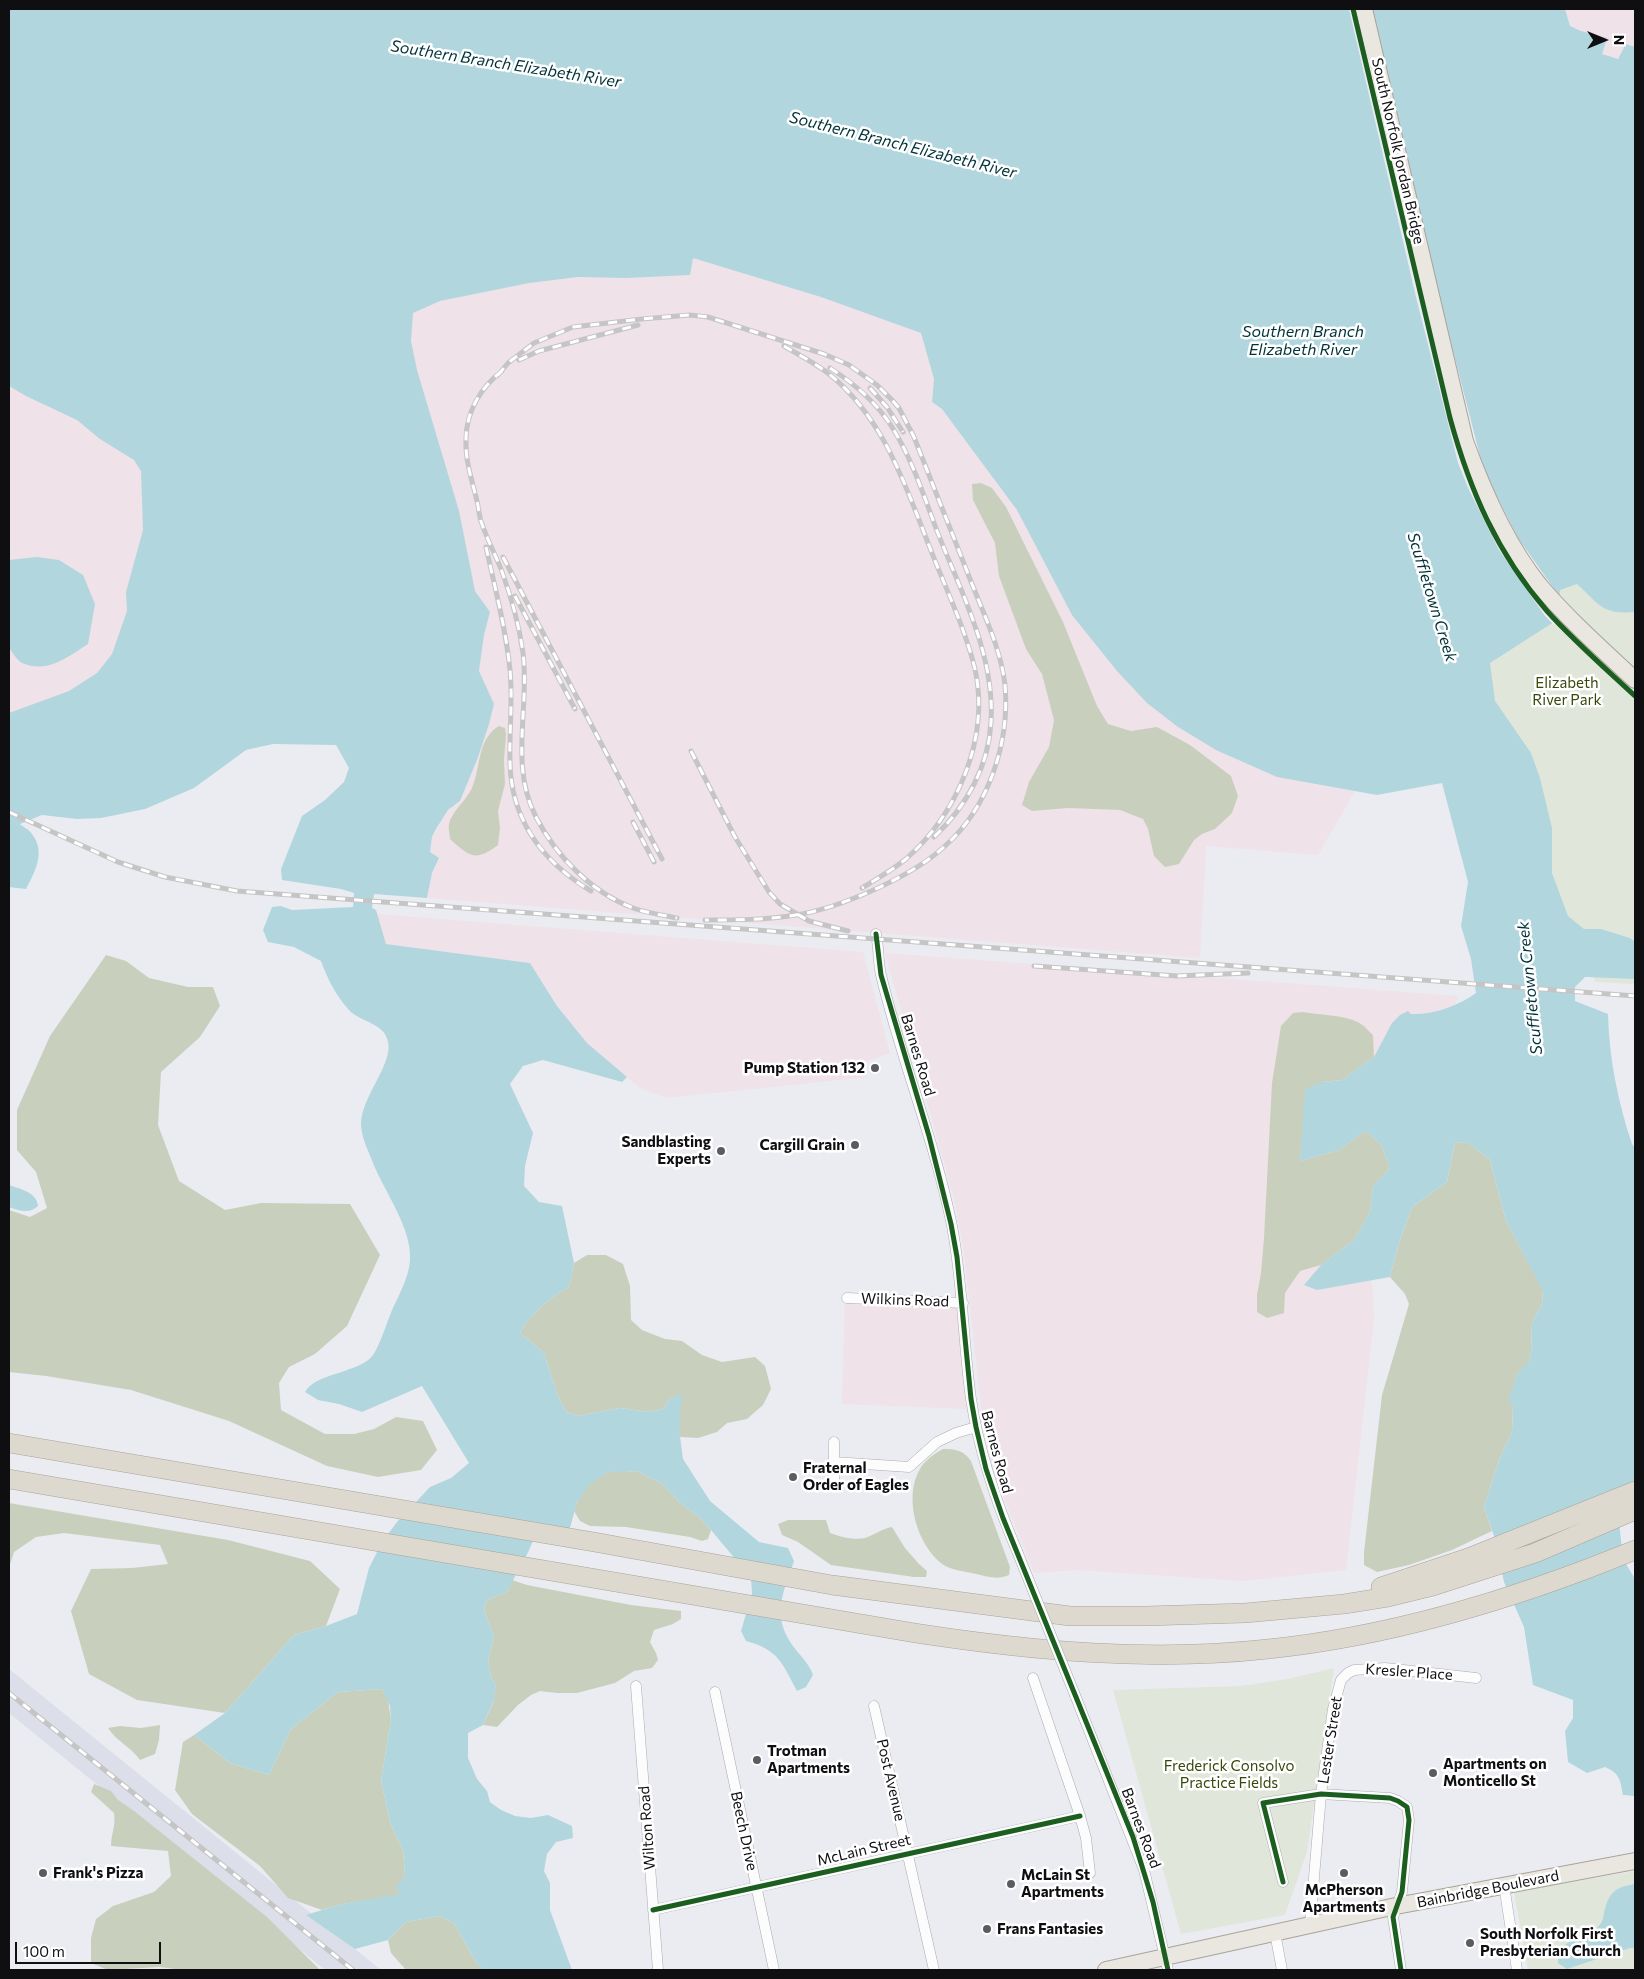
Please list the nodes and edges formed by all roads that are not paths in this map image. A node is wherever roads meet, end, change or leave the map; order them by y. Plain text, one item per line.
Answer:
1 (1364, 9) edge
2 (1635, 680) edge
3 (876, 934) dead end
4 (846, 1298) dead end
5 (963, 1303) junction
6 (976, 1427) junction
7 (9, 1442) edge
8 (834, 1442) dead end
9 (834, 1462) junction
10 (9, 1479) edge
11 (834, 1486) dead end
12 (1635, 1491) edge
13 (1635, 1510) edge
14 (1635, 1550) edge
15 (1469, 1566) junction
16 (1344, 1676) joint
17 (1033, 1678) dead end
18 (1476, 1678) dead end
19 (636, 1686) dead end
20 (715, 1692) dead end
21 (874, 1706) dead end
22 (1322, 1794) junction
23 (1080, 1816) junction
24 (908, 1853) junction
25 (1635, 1861) edge
26 (1090, 1873) dead end
27 (1283, 1882) dead end
28 (1504, 1885) junction
29 (756, 1888) junction
30 (1396, 1906) junction
31 (653, 1910) junction
32 (1310, 1925) junction
33 (1275, 1933) junction
34 (1166, 1963) edge
35 (658, 1970) edge
36 (774, 1970) edge
37 (934, 1970) edge
38 (1106, 1970) edge
39 (1282, 1970) edge
40 (1401, 1970) edge
41 (1517, 1970) edge

1 - 2 main road, South Norfolk Jordan Bridge
3 - 5 street, Barnes Road
4 - 5 street, Wilkins Road
5 - 6 street, Barnes Road
6 - 9 street
6 - 34 street, Barnes Road, bridge
7 - 15 highway
8 - 9 street
9 - 11 street
10 - 14 highway
12 - 15 highway
13 - 15 highway
16 - 18 street, Kresler Place
16 - 22 street, Lester Street
17 - 23 street
19 - 31 street, Wilton Road
20 - 29 street, Beech Drive
21 - 24 street, Post Avenue
22 - 27 street
22 - 30 street
22 - 32 street, Lester Street
23 - 24 street, McLain Street
23 - 26 street
24 - 29 street, McLain Street
24 - 37 street, Post Avenue
25 - 28 main road, Bainbridge Boulevard
28 - 30 main road, Bainbridge Boulevard
28 - 41 street
29 - 31 street, McLain Street
29 - 36 street, Beech Drive
30 - 32 main road, Bainbridge Boulevard
30 - 40 street
31 - 35 street, Wilton Road
32 - 33 main road, Bainbridge Boulevard
33 - 34 main road, Bainbridge Boulevard
33 - 39 street
34 - 38 main road, Bainbridge Boulevard

